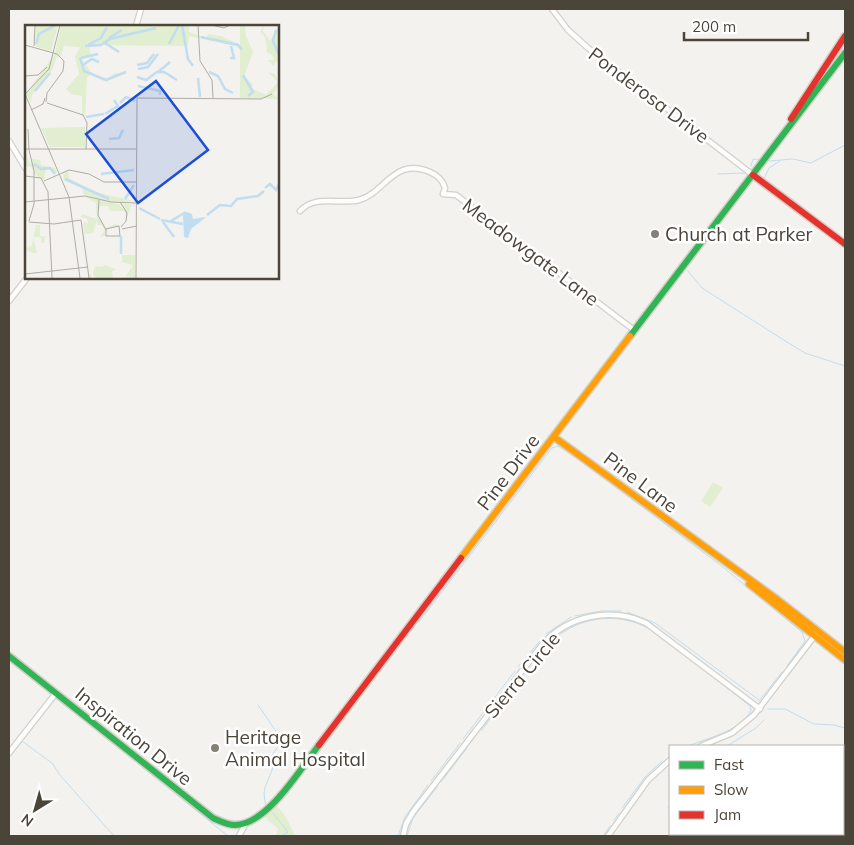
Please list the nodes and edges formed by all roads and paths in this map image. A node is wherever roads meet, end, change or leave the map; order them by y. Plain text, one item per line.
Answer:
1 (141, 9) edge
2 (552, 9) edge
3 (136, 25) edge
4 (845, 36) edge
5 (845, 53) edge
6 (786, 129) junction
7 (9, 141) edge
8 (25, 167) edge
9 (753, 174) junction
10 (300, 211) dead end
11 (845, 244) edge
12 (26, 279) edge
13 (9, 301) edge
14 (634, 330) junction
15 (554, 437) junction
16 (816, 634) junction
17 (845, 652) edge
18 (9, 656) edge
19 (845, 660) edge
20 (56, 692) junction
21 (760, 708) junction
22 (703, 745) edge
23 (9, 752) edge
24 (669, 761) edge
25 (246, 824) junction
26 (238, 836) edge
27 (403, 836) edge
28 (608, 836) edge

1 - 3 street
2 - 9 street, Ponderosa Drive
4 - 6 main road, Pine Drive
5 - 6 main road, Pine Drive
6 - 9 main road, Pine Drive
7 - 8 street
9 - 11 main road
9 - 14 main road, Pine Drive
10 - 14 street, Meadowgate Lane
12 - 13 street
14 - 15 main road, Pine Drive
15 - 16 main road, Pine Lane
15 - 25 main road, Pine Drive
16 - 17 main road, Pine Lane
16 - 19 main road, Pine Lane
16 - 21 street
18 - 20 main road, Inspiration Drive
20 - 23 street
20 - 25 main road, Inspiration Drive
21 - 22 street
21 - 27 street, Sierra Circle
24 - 28 street
25 - 26 street

